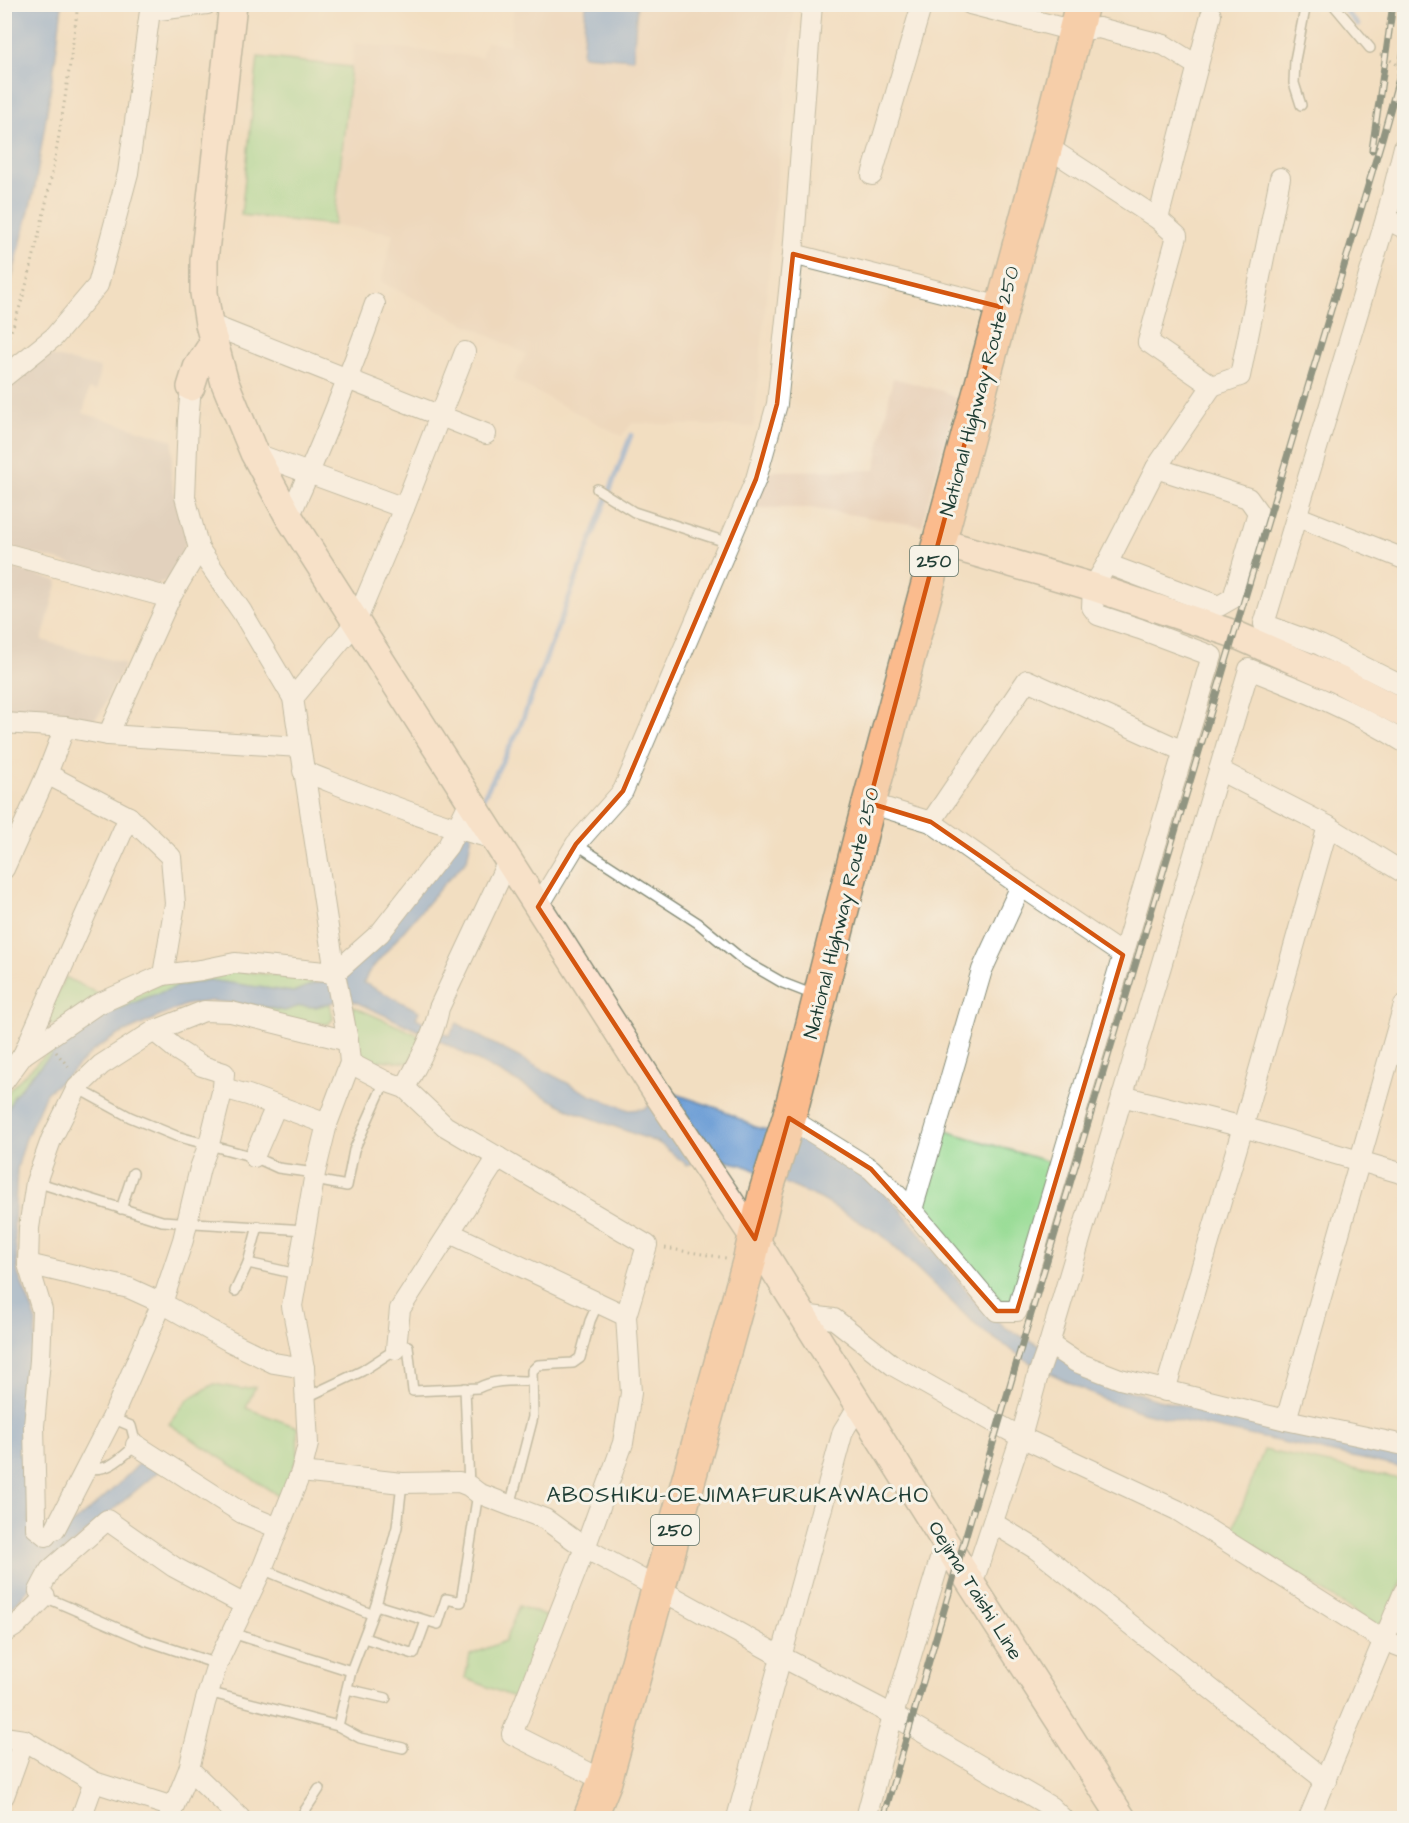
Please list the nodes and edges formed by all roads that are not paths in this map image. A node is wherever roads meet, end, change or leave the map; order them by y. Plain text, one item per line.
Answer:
1 (207, 4) edge
2 (232, 4) edge
3 (812, 4) edge
4 (922, 4) edge
5 (970, 4) edge
6 (1306, 4) edge
7 (1333, 4) edge
8 (1211, 15) dead end
9 (1078, 18) edge
10 (1370, 48) road end
11 (1198, 66) junction
12 (1301, 105) dead end
13 (1046, 146) junction
14 (1404, 147) edge
15 (872, 175) dead end
16 (1280, 178) dead end
17 (1158, 219) junction
18 (1386, 219) junction
19 (1404, 228) edge
20 (793, 254) junction
21 (375, 304) dead end
22 (1002, 307) junction
23 (211, 333) junction
24 (465, 352) dead end
25 (4, 377) edge
26 (348, 380) junction
27 (225, 383) junction
28 (1212, 386) junction
29 (192, 387) junction
30 (440, 416) junction
31 (486, 434) dead end
32 (254, 453) junction
33 (1156, 468) junction
34 (310, 472) junction
35 (600, 491) dead end
36 (404, 508) junction
37 (1296, 516) junction
38 (289, 517) junction
39 (939, 542) junction
40 (729, 543) junction
41 (199, 549) junction
42 (4, 553) edge
43 (1404, 559) edge
44 (1107, 564) junction
45 (1093, 587) junction
46 (170, 598) junction
47 (356, 622) junction
48 (1404, 687) edge
49 (293, 698) junction
50 (1404, 714) edge
51 (4, 723) edge
52 (65, 727) junction
53 (108, 735) junction
54 (1404, 742) edge
55 (300, 747) junction
56 (1183, 750) junction
57 (1219, 770) junction
58 (303, 771) junction
59 (46, 774) junction
60 (868, 803) junction
61 (129, 817) junction
62 (931, 822) junction
63 (1328, 826) junction
64 (484, 838) junction
65 (576, 844) junction
66 (4, 869) edge
67 (1404, 873) edge
68 (1021, 886) junction
69 (538, 907) junction
70 (1123, 955) junction
71 (335, 973) junction
72 (163, 975) junction
73 (819, 997) junction
74 (1404, 1005) edge
75 (154, 1032) junction
76 (348, 1041) junction
77 (23, 1055) junction
78 (350, 1063) junction
79 (4, 1081) edge
80 (385, 1081) junction
81 (80, 1085) junction
82 (223, 1088) junction
83 (405, 1088) junction
84 (1122, 1096) junction
85 (276, 1106) junction
86 (789, 1118) junction
87 (327, 1124) junction
88 (1243, 1127) junction
89 (209, 1144) junction
90 (498, 1156) junction
91 (254, 1157) junction
92 (1360, 1161) junction
93 (133, 1173) dead end
94 (1404, 1174) edge
95 (315, 1176) junction
96 (36, 1182) junction
97 (121, 1209) junction
98 (912, 1210) junction
99 (187, 1222) junction
100 (258, 1226) junction
101 (305, 1230) junction
102 (450, 1233) junction
103 (752, 1251) junction
104 (248, 1263) junction
105 (28, 1264) junction
106 (297, 1274) junction
107 (235, 1291) dead end
108 (162, 1303) junction
109 (598, 1303) junction
110 (803, 1315) junction
111 (626, 1316) junction
112 (1049, 1344) junction
113 (396, 1349) junction
114 (304, 1368) junction
115 (532, 1381) junction
116 (465, 1388) junction
117 (1165, 1391) junction
118 (307, 1396) junction
119 (858, 1405) junction
120 (112, 1418) junction
121 (1286, 1420) junction
122 (1021, 1437) junction
123 (136, 1445) junction
124 (1404, 1445) edge
125 (87, 1468) junction
126 (301, 1472) junction
127 (402, 1483) junction
128 (474, 1489) junction
129 (510, 1506) junction
130 (993, 1523) junction
131 (278, 1528) junction
132 (945, 1543) junction
133 (585, 1548) junction
134 (262, 1569) junction
135 (972, 1585) junction
136 (659, 1588) junction
137 (1404, 1592) edge
138 (45, 1597) junction
139 (245, 1605) junction
140 (374, 1609) junction
141 (426, 1621) junction
142 (4, 1633) edge
143 (231, 1633) junction
144 (364, 1638) junction
145 (1383, 1640) junction
146 (1404, 1648) edge
147 (782, 1657) junction
148 (217, 1664) junction
149 (351, 1671) junction
150 (347, 1689) junction
151 (208, 1692) junction
152 (386, 1698) dead end
153 (893, 1715) junction
154 (338, 1726) junction
155 (14, 1738) edge
156 (403, 1748) dead end
157 (189, 1769) junction
158 (1326, 1780) junction
159 (605, 1781) junction
160 (94, 1782) junction
161 (319, 1789) dead end
162 (4, 1796) edge
163 (171, 1813) edge
164 (81, 1818) edge
165 (240, 1818) edge
166 (300, 1818) edge
167 (590, 1818) edge
168 (737, 1818) edge
169 (866, 1818) edge
170 (1062, 1818) edge
171 (1122, 1818) edge
172 (1309, 1818) edge

1 - 25 street
2 - 23 street, Oejima Taishi Line
3 - 20 street
4 - 15 street
5 - 9 street
6 - 12 lane
7 - 10 lane
8 - 11 street
9 - 11 street
9 - 13 highway, National Highway Route 250 / 250
11 - 17 street
13 - 17 street
13 - 22 highway, National Highway Route 250 / 250
14 - 18 street
16 - 28 street
17 - 28 street
18 - 19 street
18 - 37 street
20 - 22 street
20 - 40 street
21 - 26 street
22 - 39 highway, National Highway Route 250 / 250
23 - 26 street
23 - 27 street, Oejima Taishi Line
23 - 29 street
24 - 30 street
26 - 30 street
26 - 34 street
27 - 29 street
27 - 32 street, Oejima Taishi Line
28 - 33 street
29 - 41 street
30 - 31 street
30 - 36 street
32 - 34 street
32 - 38 street, Oejima Taishi Line
33 - 44 street
33 - 44 street
34 - 36 street
34 - 38 street
35 - 40 lane
36 - 47 street
37 - 43 street
37 - 48 street
38 - 47 street, Oejima Taishi Line
39 - 45 street
39 - 60 highway, National Highway Route 250 / 250
40 - 65 street
41 - 46 street
41 - 49 street
42 - 46 street
44 - 45 street
45 - 50 street
45 - 56 street
46 - 53 street
47 - 49 street
47 - 64 street, Oejima Taishi Line
49 - 55 street
51 - 52 street
52 - 53 street
52 - 59 street
53 - 55 street
54 - 57 street
55 - 58 street
56 - 62 street
56 - 70 street
57 - 63 street
57 - 84 street
58 - 64 street
58 - 71 street
59 - 61 street
59 - 66 street
60 - 62 street
60 - 73 highway, National Highway Route 250 / 250
61 - 72 street
61 - 77 street
62 - 68 street
63 - 67 street
63 - 88 street
64 - 69 street, Oejima Taishi Line
64 - 71 street
64 - 83 street
65 - 69 street
65 - 73 lane
68 - 70 street
68 - 98 street
69 - 103 street, Oejima Taishi Line
70 - 98 street
71 - 72 street
71 - 76 street
72 - 77 street
73 - 86 highway, National Highway Route 250 / 250
74 - 92 street
75 - 76 street
75 - 81 street
75 - 82 street
76 - 78 street
77 - 79 street
78 - 80 street
78 - 87 street
80 - 83 street
80 - 95 lane
81 - 89 lane
81 - 96 street
82 - 85 street
82 - 89 street
83 - 90 street
84 - 88 street
84 - 112 street
85 - 87 street
85 - 91 street
86 - 98 street
86 - 103 highway, National Highway Route 250 / 250
87 - 95 street
88 - 92 street
88 - 117 street
89 - 91 lane
89 - 99 street
90 - 102 street
90 - 111 street
91 - 95 lane
92 - 94 street
92 - 121 street
93 - 97 lane
95 - 101 street
96 - 97 lane
96 - 105 street
97 - 99 lane
99 - 100 lane
99 - 108 street
100 - 101 lane
100 - 104 lane
101 - 106 street
102 - 109 street
102 - 113 street
103 - 110 street, Oejima Taishi Line
103 - 136 highway, National Highway Route 250 / 250
104 - 106 lane
104 - 107 lane
105 - 108 street
105 - 125 street
106 - 114 street
108 - 114 street
108 - 120 street
109 - 111 street
109 - 115 lane
110 - 119 street, Oejima Taishi Line
110 - 122 street
111 - 133 street
112 - 117 street
112 - 122 street
113 - 116 lane
113 - 118 lane
114 - 118 street
115 - 116 lane
115 - 129 lane
116 - 128 lane
117 - 121 street
118 - 126 street
119 - 132 street, Oejima Taishi Line
119 - 147 street
120 - 123 lane
120 - 125 street
121 - 124 street
122 - 130 street
122 - 145 street
123 - 125 lane
123 - 131 street
126 - 127 street
126 - 131 street
127 - 128 street
127 - 140 lane
128 - 129 street
128 - 141 lane
129 - 133 street
130 - 135 street
130 - 158 street
131 - 134 street
132 - 135 street, Oejima Taishi Line
132 - 153 street
133 - 136 street
133 - 159 street
134 - 139 street
134 - 140 lane
135 - 171 street, Oejima Taishi Line
136 - 147 street
136 - 159 highway, National Highway Route 250 / 250
137 - 145 street
138 - 139 street
138 - 142 street
138 - 148 lane
139 - 143 street
140 - 141 lane
140 - 144 lane
141 - 144 lane
143 - 148 street
143 - 149 lane
144 - 149 lane
145 - 146 street
145 - 158 street
147 - 153 street
147 - 168 street
148 - 151 street
149 - 150 lane
150 - 152 lane
150 - 154 lane
151 - 154 lane
151 - 157 street
153 - 169 street
153 - 170 street
154 - 156 lane
155 - 160 street
155 - 162 street
157 - 163 street
157 - 165 street
158 - 172 street
159 - 167 highway, National Highway Route 250 / 250
160 - 163 street
160 - 164 street
161 - 166 lane

